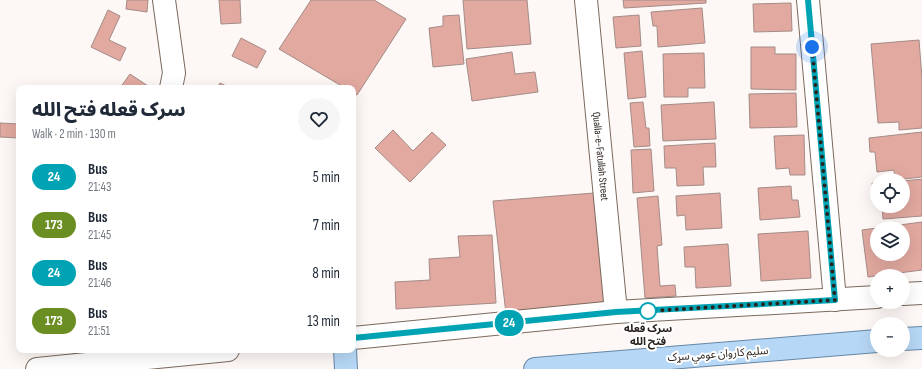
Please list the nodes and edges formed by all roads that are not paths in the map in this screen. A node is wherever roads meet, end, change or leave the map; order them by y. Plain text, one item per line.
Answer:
1 (164, 0) edge
2 (586, 0) edge
3 (808, 0) edge
4 (172, 85) edge
5 (922, 293) edge
6 (910, 294) edge
7 (870, 298) edge
8 (835, 300) junction
9 (616, 312) junction
10 (356, 338) edge
11 (922, 338) edge
12 (910, 339) edge
13 (870, 342) edge
14 (170, 353) edge
15 (345, 353) edge
16 (113, 356) edge
17 (694, 362) edge
18 (669, 363) edge
19 (38, 369) edge
20 (346, 369) edge
21 (534, 369) edge

1 - 4 street
2 - 9 street, Qualla-e-Fatullah Street
3 - 8 street
5 - 6 street
7 - 8 street
8 - 9 street
9 - 10 street
11 - 12 main road
13 - 17 main road, سلیم کاروان عومي سړک
14 - 16 street
15 - 20 main road
16 - 19 street
17 - 18 main road, سلیم کاروان عومي سړک
18 - 21 main road, سلیم کاروان عومي سړک

